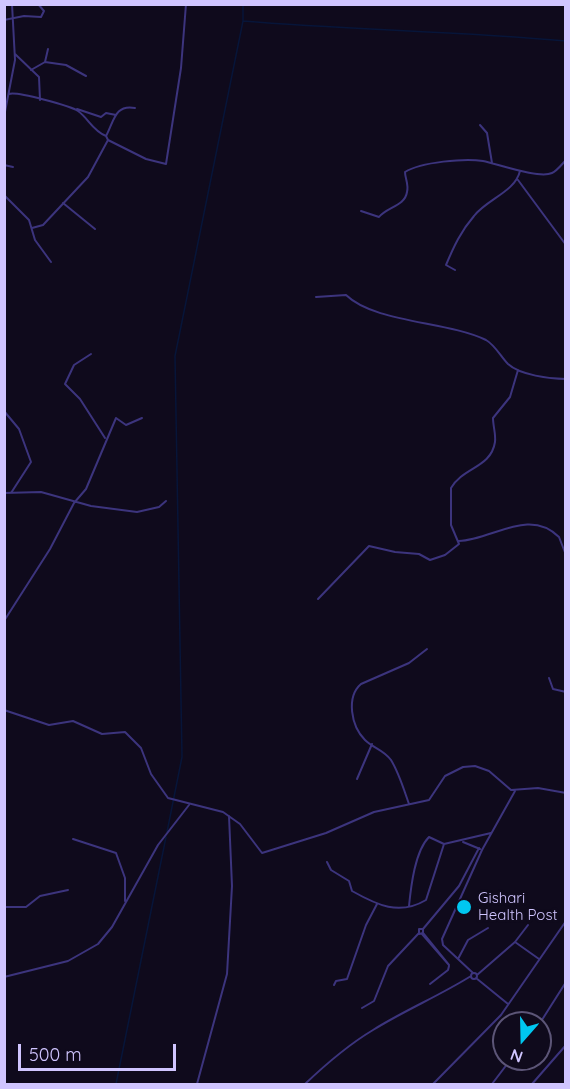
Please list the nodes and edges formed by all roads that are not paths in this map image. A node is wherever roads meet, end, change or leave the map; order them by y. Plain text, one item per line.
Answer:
1 (12, 4) edge
2 (39, 4) edge
3 (186, 4) edge
4 (12, 18) junction
5 (4, 20) edge
6 (48, 49) dead end
7 (15, 54) junction
8 (45, 62) junction
9 (31, 70) junction
10 (86, 76) dead end
11 (9, 94) junction
12 (40, 100) junction
13 (135, 108) dead end
14 (75, 109) junction
15 (116, 116) junction
16 (4, 117) edge
17 (480, 124) dead end
18 (106, 136) junction
19 (108, 140) junction
20 (566, 160) edge
21 (492, 164) junction
22 (4, 165) edge
23 (13, 167) dead end
24 (520, 171) junction
25 (518, 180) junction
26 (4, 195) edge
27 (63, 203) junction
28 (361, 211) dead end
29 (32, 228) junction
30 (95, 229) dead end
31 (566, 236) edge
32 (561, 238) junction
33 (566, 245) edge
34 (51, 262) dead end
35 (455, 270) dead end
36 (316, 297) dead end
37 (91, 354) dead end
38 (518, 369) junction
39 (566, 379) edge
40 (4, 411) edge
41 (142, 418) dead end
42 (105, 438) junction
43 (4, 493) edge
44 (11, 493) junction
45 (166, 501) dead end
46 (76, 502) junction
47 (459, 541) junction
48 (566, 555) edge
49 (566, 561) edge
50 (566, 578) edge
51 (318, 599) dead end
52 (4, 621) edge
53 (427, 650) dead end
54 (549, 678) dead end
55 (566, 692) edge
56 (4, 710) edge
57 (372, 744) junction
58 (357, 779) dead end
59 (514, 791) junction
60 (566, 793) edge
61 (409, 804) junction
62 (189, 805) junction
63 (229, 816) junction
64 (491, 832) junction
65 (73, 839) dead end
66 (461, 841) junction
67 (444, 844) junction
68 (481, 849) junction
69 (327, 862) dead end
70 (68, 890) dead end
71 (125, 904) junction
72 (377, 904) junction
73 (4, 907) edge
74 (409, 908) junction
75 (566, 921) edge
76 (528, 925) dead end
77 (488, 928) dead end
78 (422, 932) junction
79 (515, 942) junction
80 (443, 945) junction
81 (439, 951) junction
82 (458, 959) junction
83 (539, 959) junction
84 (449, 965) junction
85 (472, 975) junction
86 (477, 976) junction
87 (4, 977) edge
88 (566, 982) edge
89 (430, 984) dead end
90 (334, 985) dead end
91 (508, 1004) junction
92 (362, 1008) dead end
93 (548, 1011) edge
94 (566, 1045) edge
95 (502, 1071) edge
96 (197, 1084) edge
97 (305, 1084) edge
98 (433, 1084) edge
99 (492, 1084) edge
100 (532, 1084) edge

1 - 4 street
2 - 4 street
3 - 19 street
4 - 5 street
4 - 7 street
6 - 8 street
7 - 9 street
7 - 11 street
8 - 9 street
8 - 10 street
9 - 12 street
11 - 12 street
11 - 16 street
12 - 14 street
13 - 15 street
14 - 15 street
14 - 18 street
15 - 18 street
17 - 21 street
18 - 19 street
19 - 27 street
20 - 24 street
21 - 24 street
21 - 28 street
22 - 23 street
24 - 25 street
25 - 32 street
25 - 35 street
26 - 29 street
27 - 29 street
27 - 30 street
29 - 34 street
31 - 32 street
32 - 33 street
36 - 38 street
37 - 42 street
38 - 39 street
38 - 47 street
40 - 44 street
41 - 42 street
42 - 46 street
43 - 44 street
44 - 46 street
45 - 46 street
46 - 52 street
47 - 48 street
47 - 51 street
49 - 50 street
53 - 57 street
54 - 55 street
56 - 62 street
57 - 58 street
57 - 61 street
59 - 60 street
59 - 61 street
59 - 64 street
61 - 63 street
62 - 63 street
62 - 71 street
63 - 96 street
64 - 66 street
64 - 68 street
65 - 71 street
66 - 67 street
66 - 68 street
67 - 74 street
67 - 74 street
68 - 78 street
68 - 80 street
69 - 72 street
70 - 73 street
71 - 87 street
72 - 74 street
72 - 90 street
75 - 83 street
76 - 79 street
77 - 82 street
78 - 81 street
78 - 84 street
78 - 92 street
79 - 83 street
79 - 86 street
80 - 81 street
80 - 82 street
81 - 84 street
82 - 85 street
83 - 91 street
84 - 89 street
85 - 86 street
85 - 97 street
86 - 91 street
88 - 93 street
91 - 98 street
94 - 100 street
95 - 99 street

